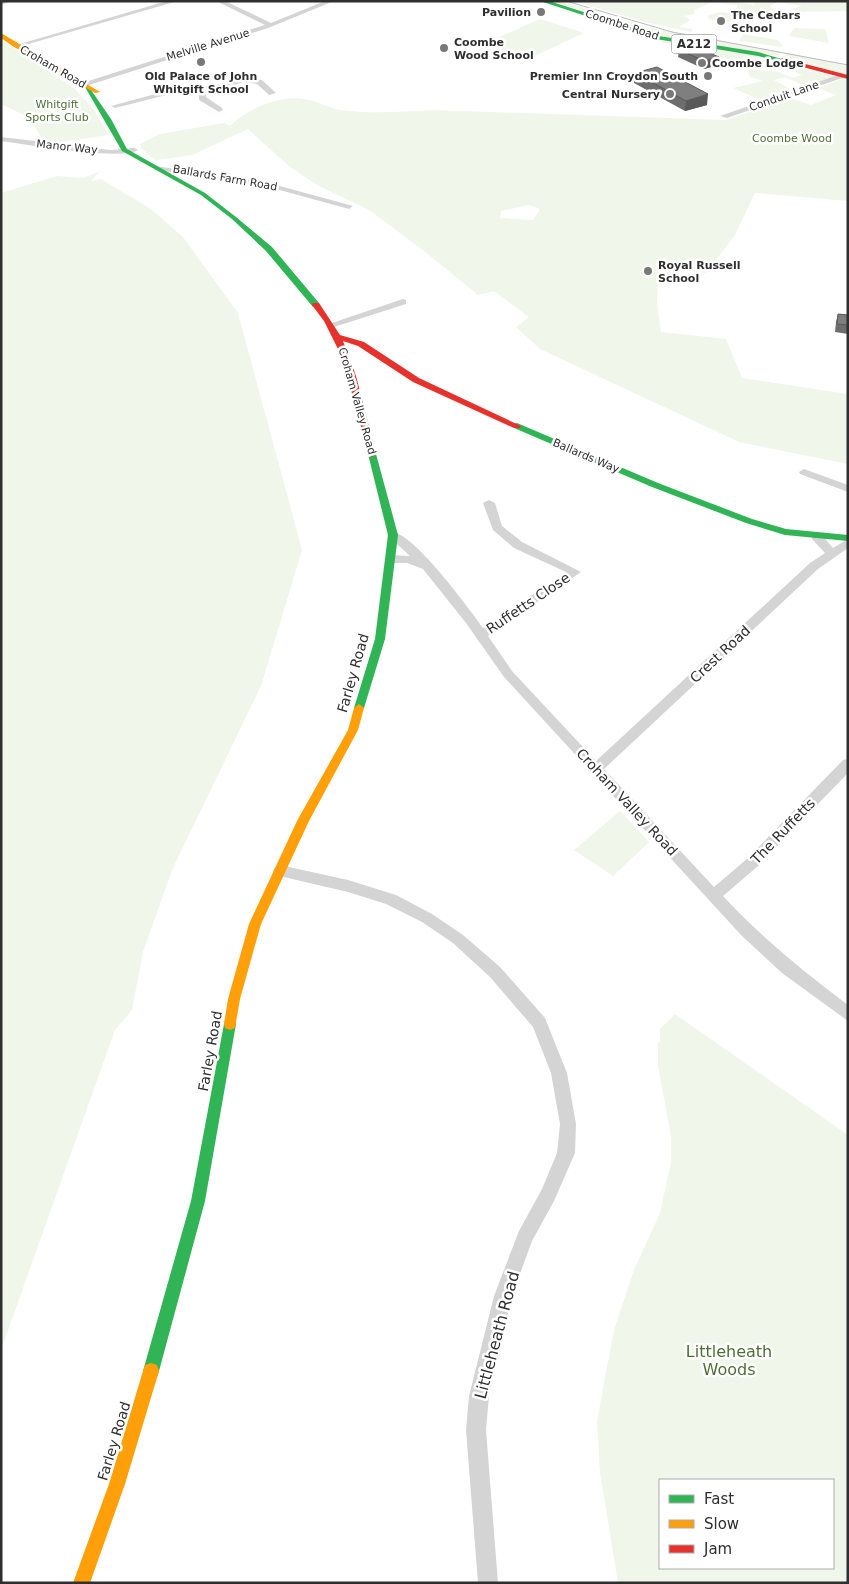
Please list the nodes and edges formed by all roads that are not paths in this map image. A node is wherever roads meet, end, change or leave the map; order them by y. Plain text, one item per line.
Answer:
1 (9, 1) edge
2 (175, 1) edge
3 (219, 1) edge
4 (330, 1) edge
5 (543, 1) edge
6 (1, 3) edge
7 (270, 25) junction
8 (1, 35) edge
9 (16, 46) junction
10 (846, 77) edge
11 (85, 86) junction
12 (203, 93) junction
13 (272, 93) dead end
14 (114, 106) junction
15 (219, 110) dead end
16 (724, 116) dead end
17 (1, 139) edge
18 (133, 153) junction
19 (158, 168) junction
20 (349, 206) dead end
21 (403, 302) dead end
22 (331, 325) junction
23 (338, 337) junction
24 (804, 472) dead end
25 (848, 489) edge
26 (489, 502) dead end
27 (393, 535) junction
28 (816, 536) junction
29 (848, 538) edge
30 (848, 543) edge
31 (831, 552) junction
32 (391, 559) junction
33 (429, 569) junction
34 (482, 634) junction
35 (848, 764) edge
36 (596, 769) junction
37 (280, 871) junction
38 (714, 895) junction
39 (848, 1014) edge
40 (81, 1583) edge
41 (488, 1583) edge

1 - 6 street
2 - 9 street
3 - 7 street
4 - 7 street, Melville Avenue
5 - 10 street, Coombe Road / A212
7 - 11 street, Melville Avenue
8 - 9 street, Croham Road
9 - 11 street, Croham Road
10 - 16 street, Conduit Lane
11 - 14 street, Croham Road
11 - 18 street, Croham Valley Road
12 - 13 street
12 - 14 street
12 - 15 street
14 - 18 street
17 - 18 street, Manor Way
18 - 19 street, Croham Valley Road
19 - 20 street, Ballards Farm Road
19 - 22 street, Croham Valley Road
21 - 22 street
22 - 23 street, Croham Valley Road
23 - 27 street, Croham Valley Road
23 - 28 street, Ballards Way
24 - 25 street
26 - 34 street, Ruffetts Close
27 - 32 street, Farley Road
27 - 33 street, Croham Valley Road
28 - 29 street, Ballards Way
28 - 31 street
30 - 31 street, Crest Road
31 - 36 street, Crest Road
32 - 33 street
32 - 37 street, Farley Road
33 - 34 street, Croham Valley Road
34 - 36 street, Croham Valley Road
35 - 38 street, The Ruffetts
36 - 38 street, Croham Valley Road
37 - 40 street, Farley Road
37 - 41 street, Littleheath Road
38 - 39 street, Croham Valley Road

